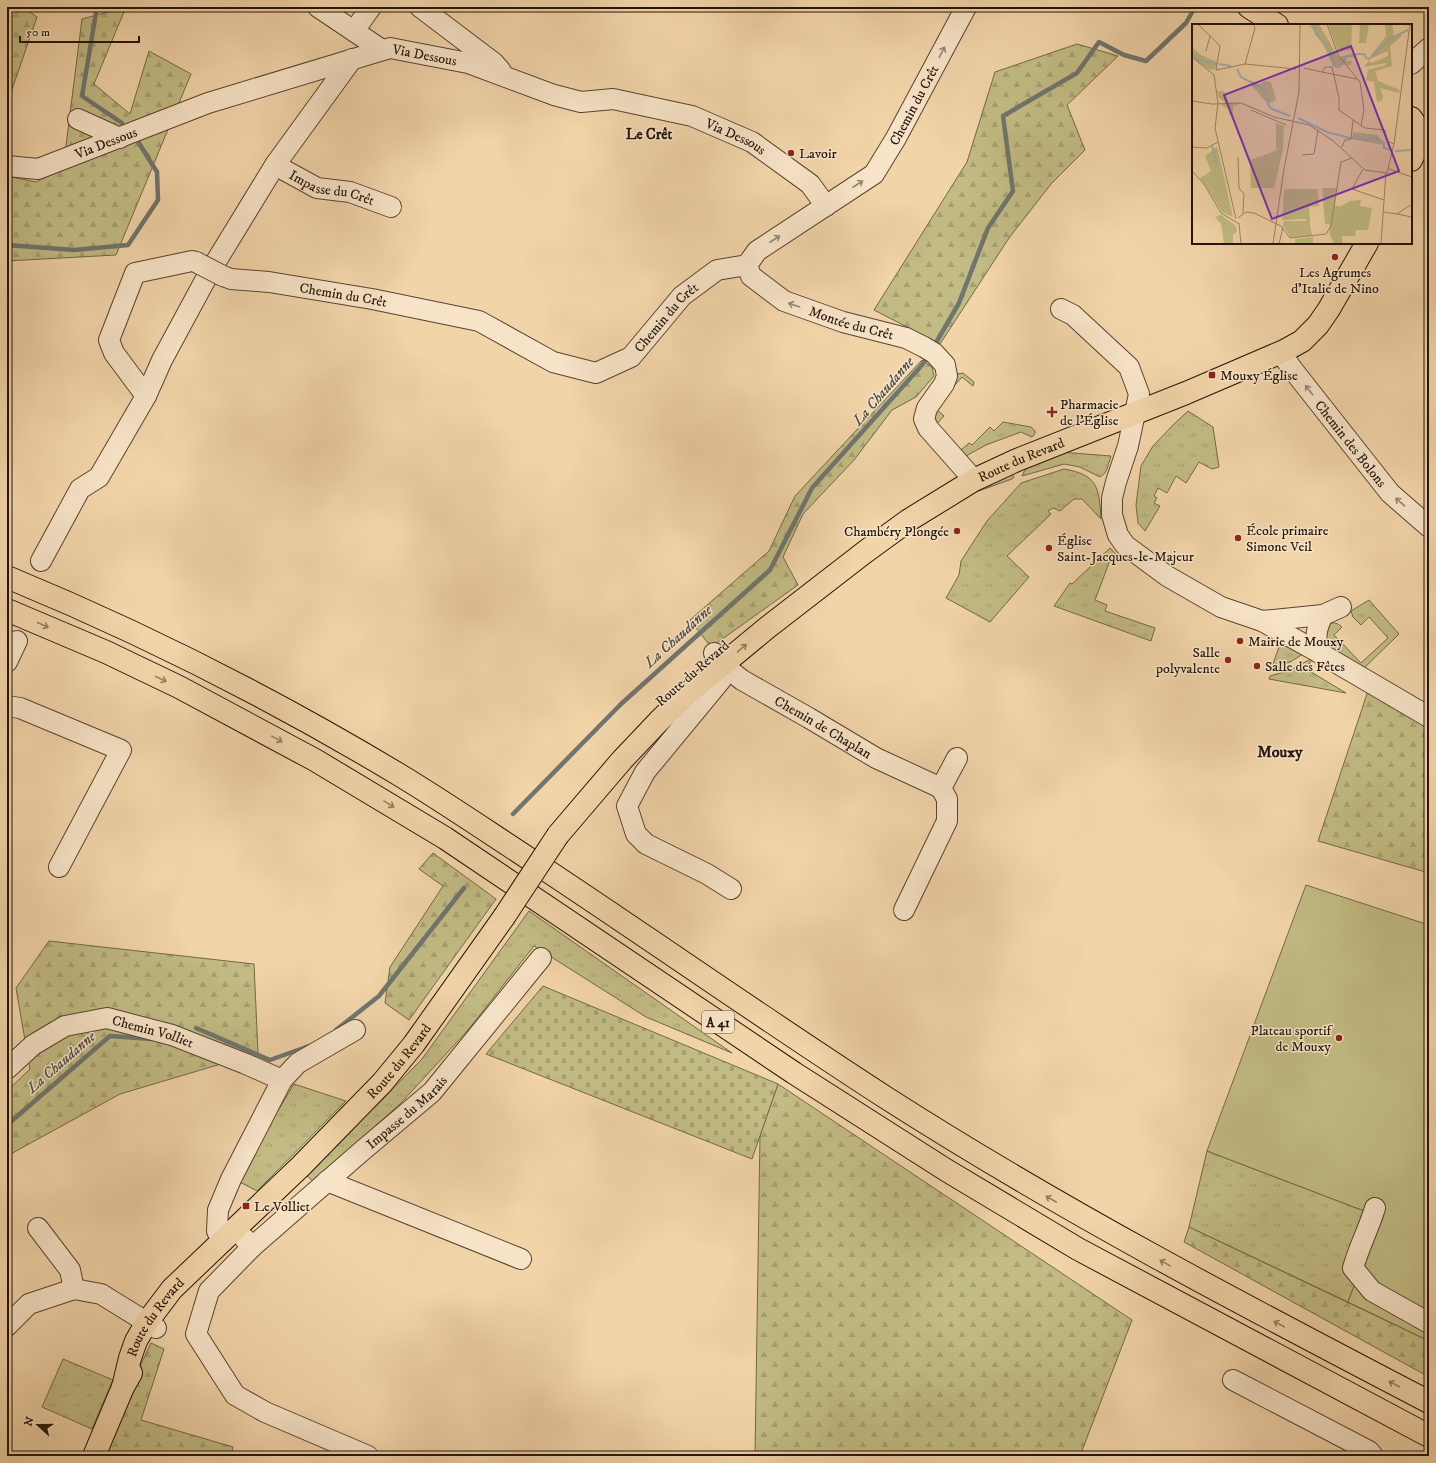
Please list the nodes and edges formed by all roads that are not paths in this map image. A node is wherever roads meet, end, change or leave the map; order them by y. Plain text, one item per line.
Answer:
1 (318, 7) edge
2 (371, 7) edge
3 (420, 7) edge
4 (966, 7) edge
5 (1249, 7) edge
6 (1275, 24) edge
7 (354, 31) junction
8 (1429, 48) edge
9 (382, 50) junction
10 (352, 59) junction
11 (1412, 63) edge
12 (506, 77) junction
13 (78, 119) dead end
14 (1417, 127) edge
15 (120, 138) junction
16 (1412, 158) edge
17 (275, 165) junction
18 (7, 166) edge
19 (826, 206) junction
20 (391, 207) dead end
21 (1366, 244) edge
22 (747, 265) junction
23 (1061, 309) dead end
24 (1284, 351) junction
25 (146, 396) junction
26 (1136, 413) junction
27 (974, 480) junction
28 (1429, 527) edge
29 (40, 561) dead end
30 (7, 578) edge
31 (7, 610) edge
32 (1262, 621) junction
33 (17, 641) dead end
34 (1318, 652) junction
35 (718, 659) junction
36 (7, 662) edge
37 (7, 706) edge
38 (1429, 717) edge
39 (957, 758) dead end
40 (941, 788) junction
41 (59, 867) dead end
42 (731, 889) dead end
43 (904, 910) dead end
44 (541, 958) dead end
45 (355, 1030) dead end
46 (7, 1069) edge
47 (282, 1080) junction
48 (327, 1181) junction
49 (1375, 1208) dead end
50 (38, 1228) dead end
51 (229, 1234) junction
52 (252, 1247) junction
53 (521, 1259) dead end
54 (74, 1289) junction
55 (1429, 1323) edge
56 (152, 1325) junction
57 (7, 1326) edge
58 (1233, 1380) dead end
59 (1429, 1402) edge
60 (1429, 1436) edge
61 (94, 1456) edge
62 (368, 1456) edge
63 (1374, 1456) edge

1 - 7 street
2 - 7 street
3 - 12 street
19 -> 4 street, Chemin du Crêt
5 - 6 main road
7 - 9 street
8 - 11 street
9 - 10 street, Via Dessous
9 - 12 street, Via Dessous
10 - 15 street, Via Dessous
10 - 17 street
12 - 19 street, Via Dessous
13 - 15 street
14 - 16 main road
15 - 18 street, Via Dessous
17 - 20 street, Impasse du Crêt
17 - 25 street
22 -> 19 street, Chemin du Crêt
21 - 24 main road, Route du Revard
22 - 25 street, Chemin du Crêt, bridge
27 -> 22 street, Montée du Crêt
23 - 26 street
24 - 26 main road, Route du Revard
28 -> 24 street, Chemin des Bolons
25 - 29 street
26 - 27 main road, Route du Revard
26 - 32 street
27 - 35 main road, Route du Revard
59 -> 30 main road, A 41
31 -> 60 main road, A 41
32 - 34 street
32 - 34 street
33 - 36 street
34 - 38 street
35 - 40 street, Chemin de Chaplan
35 - 42 street
35 - 51 main road, Route du Revard, bridge
37 - 41 street
39 - 40 street
40 - 43 street
44 - 48 street, Impasse du Marais
45 - 47 street
46 - 47 street, Chemin Volliet
47 - 51 street
48 - 52 street, Impasse du Marais
48 - 53 street
49 - 55 street
50 - 54 street
51 - 52 street
51 - 56 main road, Route du Revard
52 - 62 street, Impasse du Marais
54 - 56 street
54 - 57 street
56 - 61 main road, Route du Revard
58 - 63 street

